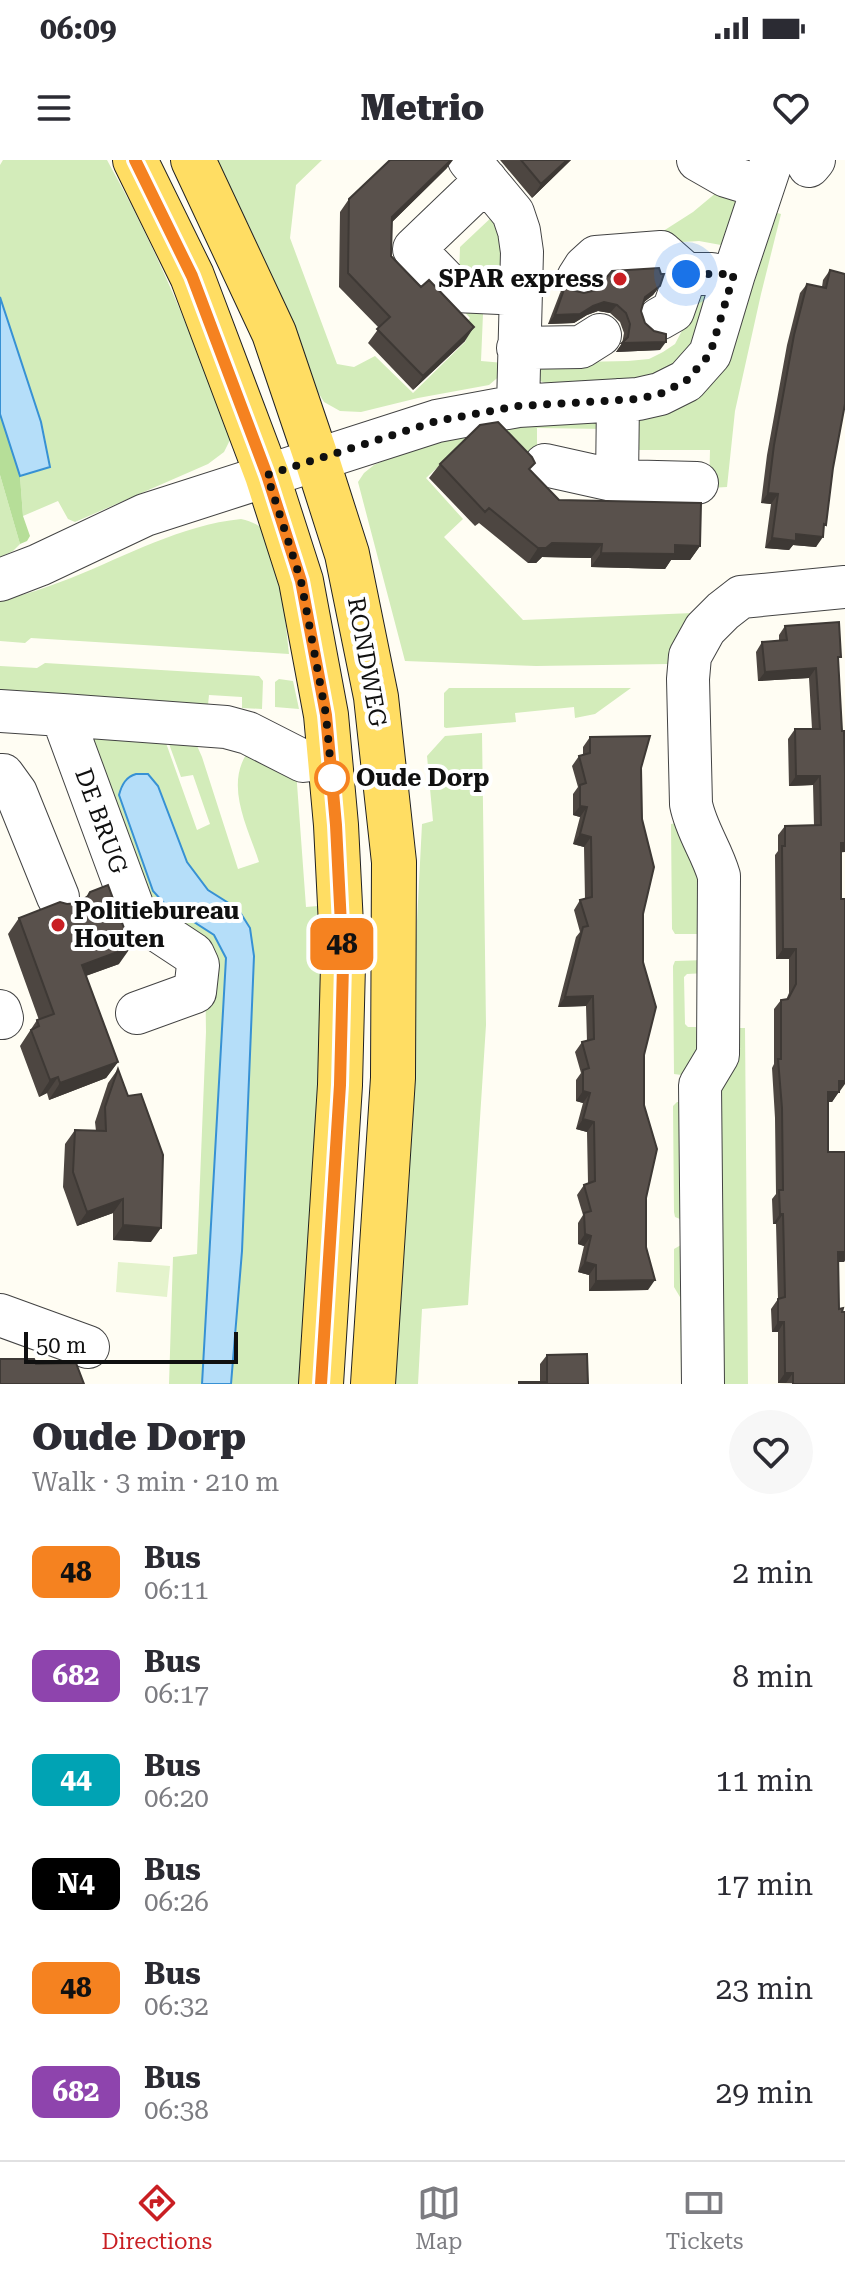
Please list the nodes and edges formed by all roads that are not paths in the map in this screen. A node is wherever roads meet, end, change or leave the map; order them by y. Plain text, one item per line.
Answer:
1 (135, 160) edge
2 (193, 160) edge
3 (698, 160) edge
4 (789, 168) edge
5 (476, 169) edge
6 (686, 274) junction
7 (734, 274) junction
8 (578, 278) dead end
9 (520, 294) junction
10 (659, 319) dead end
11 (618, 400) junction
12 (518, 406) junction
13 (317, 460) junction
14 (545, 465) dead end
15 (267, 475) junction
16 (617, 481) junction
17 (697, 483) dead end
18 (0, 580) edge
19 (845, 587) edge
20 (0, 711) edge
21 (62, 715) junction
22 (330, 758) junction
23 (0, 775) edge
24 (58, 897) dead end
25 (137, 1013) dead end
26 (0, 1315) edge
27 (88, 1347) dead end
28 (321, 1384) edge
29 (373, 1384) edge
30 (703, 1384) edge

1 - 15 main road, RONDWEG
2 - 13 main road, RONDWEG
3 - 4 street
4 - 7 street
5 - 9 street
5 - 9 street
6 - 7 street
6 - 8 street
6 - 10 street
7 - 11 street
9 - 12 street
11 - 12 street
11 - 16 street
12 - 13 street
13 - 15 street
13 - 29 main road, RONDWEG
14 - 16 street
15 - 18 street
15 - 22 main road, RONDWEG
16 - 17 street
19 - 30 street
20 - 21 street
21 - 22 street
21 - 25 street, DE BRUG
22 - 28 main road, RONDWEG
23 - 24 street
26 - 27 street

